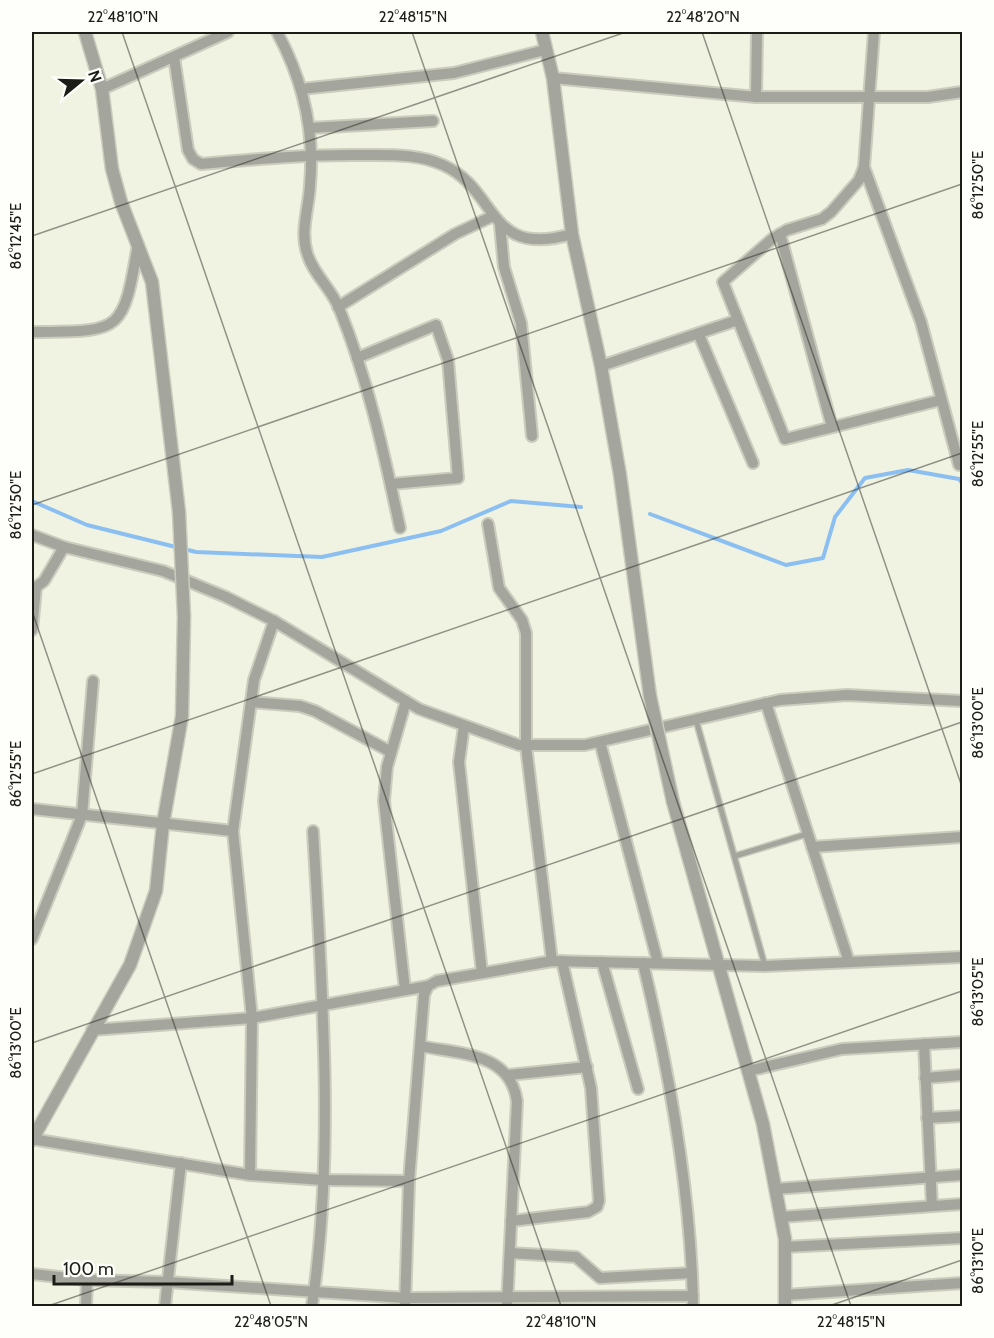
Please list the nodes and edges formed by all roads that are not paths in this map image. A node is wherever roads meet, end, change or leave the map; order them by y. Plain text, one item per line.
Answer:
1 (85, 32) edge
2 (228, 32) edge
3 (277, 32) edge
4 (542, 32) edge
5 (757, 32) edge
6 (874, 32) edge
7 (545, 50) junction
8 (174, 57) junction
9 (553, 78) junction
10 (102, 89) junction
11 (301, 90) junction
12 (963, 92) edge
13 (869, 96) junction
14 (756, 97) junction
15 (433, 121) dead end
16 (310, 128) junction
17 (311, 154) junction
18 (864, 167) junction
19 (497, 221) junction
20 (572, 234) junction
21 (780, 234) junction
22 (138, 244) junction
23 (338, 307) junction
24 (738, 320) junction
25 (32, 332) edge
26 (699, 335) junction
27 (357, 358) junction
28 (601, 366) junction
29 (941, 400) junction
30 (832, 427) junction
31 (532, 436) dead end
32 (958, 442) edge
33 (753, 463) dead end
34 (959, 465) dead end
35 (391, 484) junction
36 (488, 524) dead end
37 (400, 528) dead end
38 (32, 535) edge
39 (64, 547) junction
40 (34, 589) edge
41 (274, 621) junction
42 (32, 630) edge
43 (93, 681) dead end
44 (406, 701) junction
45 (963, 701) edge
46 (251, 702) junction
47 (766, 704) junction
48 (696, 720) junction
49 (464, 726) junction
50 (600, 742) junction
51 (526, 746) junction
52 (391, 752) junction
53 (32, 809) edge
54 (82, 815) junction
55 (162, 824) junction
56 (233, 831) junction
57 (313, 831) dead end
58 (807, 834) junction
59 (963, 837) edge
60 (812, 848) junction
61 (735, 856) junction
62 (32, 939) edge
63 (963, 957) edge
64 (557, 961) junction
65 (602, 962) junction
66 (849, 962) junction
67 (643, 963) junction
68 (658, 963) junction
69 (719, 964) junction
70 (765, 966) junction
71 (482, 973) junction
72 (428, 986) junction
73 (405, 990) junction
74 (323, 1005) junction
75 (252, 1018) junction
76 (92, 1030) junction
77 (963, 1042) edge
78 (924, 1044) junction
79 (420, 1046) junction
80 (587, 1067) junction
81 (748, 1071) junction
82 (508, 1075) junction
83 (963, 1075) edge
84 (925, 1078) junction
85 (638, 1089) dead end
86 (963, 1116) edge
87 (927, 1118) junction
88 (32, 1140) edge
89 (181, 1163) junction
90 (250, 1175) junction
91 (963, 1175) edge
92 (933, 1177) junction
93 (323, 1180) junction
94 (409, 1181) junction
95 (775, 1189) junction
96 (963, 1204) edge
97 (932, 1206) junction
98 (781, 1217) junction
99 (511, 1221) junction
100 (963, 1238) edge
101 (785, 1247) junction
102 (510, 1253) junction
103 (691, 1273) junction
104 (32, 1274) edge
105 (87, 1280) junction
106 (168, 1282) junction
107 (963, 1283) edge
108 (314, 1294) junction
109 (693, 1301) edge
110 (785, 1301) edge
111 (406, 1302) edge
112 (543, 1302) edge
113 (579, 1302) edge
114 (458, 1303) edge
115 (507, 1303) edge
116 (86, 1306) edge
117 (165, 1306) edge
118 (312, 1306) edge

1 - 10 street
2 - 8 street
3 - 11 street
4 - 7 street
5 - 14 street
6 - 13 street
7 - 9 street
7 - 11 street
8 - 10 street
8 - 17 street
9 - 14 street
9 - 20 street
10 - 22 street
11 - 16 street
12 - 13 street
13 - 14 street
13 - 18 street
15 - 16 street
16 - 17 street
17 - 19 street
17 - 23 street
18 - 21 street
18 - 29 street
19 - 20 street
19 - 23 street
19 - 31 street
20 - 28 street
21 - 24 street
21 - 30 street
22 - 25 street
22 - 55 street, bridge
23 - 27 street
24 - 26 street
24 - 30 street
26 - 28 street
26 - 33 street
27 - 35 street
27 - 35 street
28 - 69 street, bridge
29 - 30 street
29 - 32 street
32 - 34 street
35 - 37 street
36 - 51 street
38 - 39 street
39 - 40 street
39 - 41 street
40 - 42 street
41 - 44 street
41 - 46 street
43 - 54 street
44 - 49 street
44 - 52 street
45 - 47 street
46 - 52 street
46 - 56 street
47 - 48 street
47 - 58 street
48 - 50 street
48 - 61 lane
49 - 51 street
49 - 71 street
50 - 51 street
50 - 68 street
51 - 64 street
52 - 73 street
53 - 54 street
54 - 55 street
54 - 62 street
55 - 56 street
55 - 76 street
56 - 75 street
57 - 74 street
58 - 60 street
58 - 61 lane
59 - 60 street
60 - 66 street
61 - 70 lane
63 - 66 street
64 - 65 street
64 - 71 street
64 - 80 street
65 - 67 street
65 - 85 street
66 - 70 street
67 - 68 street
67 - 103 street
68 - 69 street
69 - 70 street
69 - 81 street
71 - 72 street
72 - 73 street
72 - 79 street
73 - 74 street
74 - 75 street
74 - 93 street
75 - 76 street
75 - 90 street
76 - 88 street
77 - 78 street
78 - 81 street
78 - 84 street
79 - 82 street
79 - 94 street
80 - 82 street
80 - 99 street
81 - 95 street
82 - 99 street
83 - 84 street
84 - 87 street
86 - 87 street
87 - 92 street
88 - 89 street
89 - 90 street
89 - 106 street
90 - 93 street
91 - 92 street
92 - 95 street
92 - 97 street
93 - 94 street
93 - 108 street
94 - 111 street
95 - 98 street
96 - 97 street
97 - 98 street
98 - 101 street
99 - 102 street
100 - 101 street
101 - 110 street
102 - 103 street
102 - 115 street
103 - 109 street
104 - 105 street
105 - 106 street
105 - 116 street
106 - 108 street
106 - 117 street
107 - 110 street
108 - 111 street
108 - 118 street
109 - 113 street
111 - 114 street
112 - 113 street
112 - 115 street
114 - 115 street

